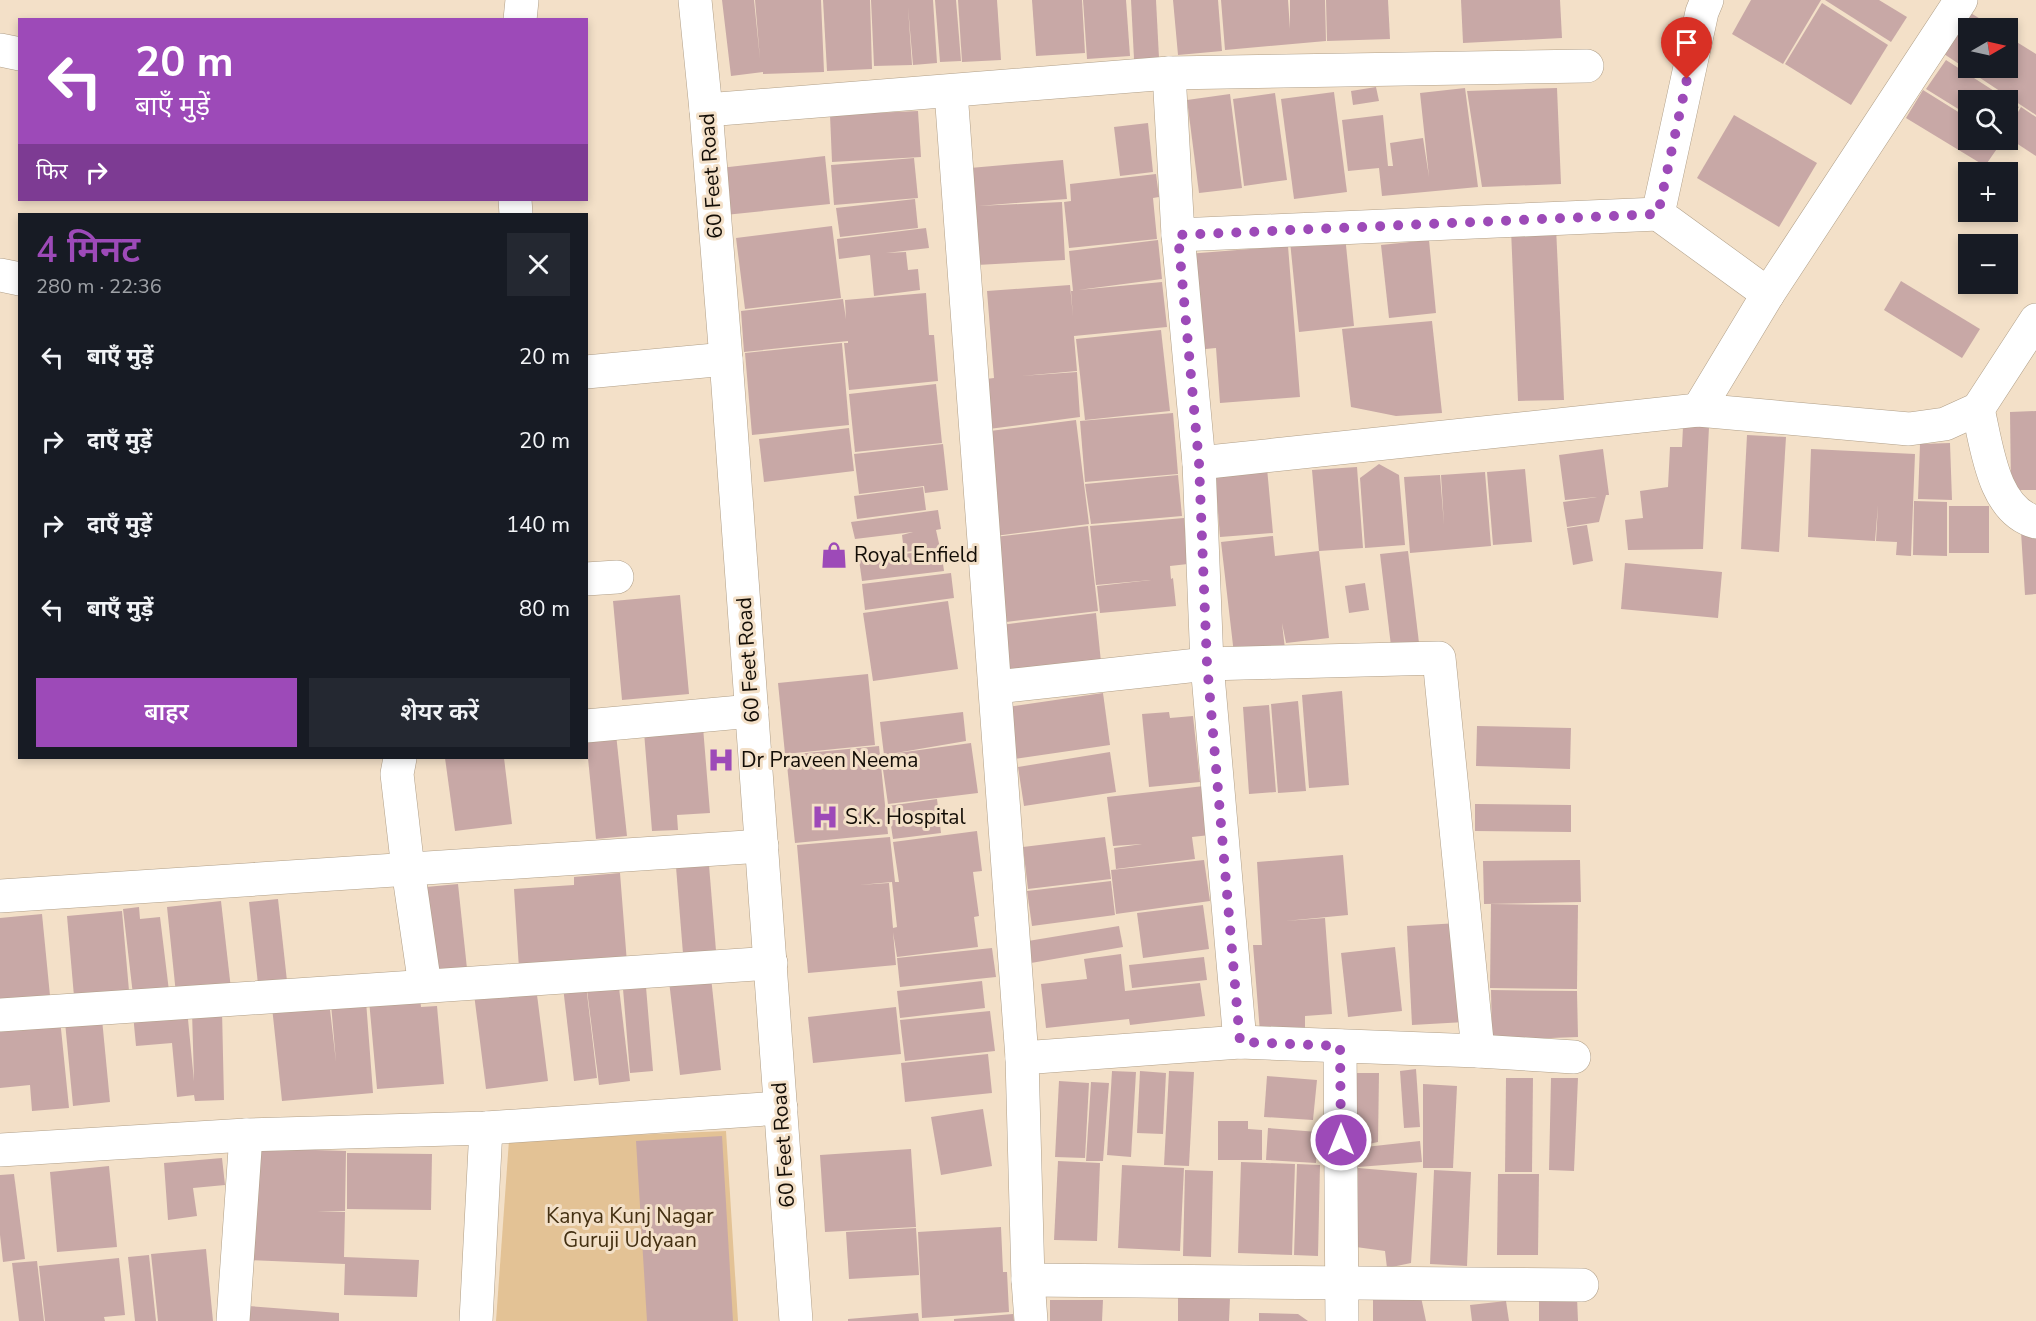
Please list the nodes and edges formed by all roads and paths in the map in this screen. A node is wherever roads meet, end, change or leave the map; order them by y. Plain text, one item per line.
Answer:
1 (522, 0) edge
2 (695, 0) edge
3 (1707, 0) edge
4 (1961, 0) edge
5 (520, 18) edge
6 (0, 50) edge
7 (18, 54) edge
8 (1587, 66) dead end
9 (1169, 74) junction
10 (951, 92) junction
11 (706, 110) junction
12 (1658, 214) junction
13 (1178, 235) junction
14 (0, 275) edge
15 (18, 279) edge
16 (1768, 294) junction
17 (2036, 320) edge
18 (726, 359) junction
19 (588, 372) edge
20 (1978, 409) junction
21 (1698, 410) junction
22 (1199, 463) junction
23 (2036, 522) edge
24 (1207, 664) junction
25 (996, 687) junction
26 (752, 711) junction
27 (588, 726) edge
28 (400, 759) edge
29 (762, 846) junction
30 (408, 869) junction
31 (0, 896) edge
32 (771, 963) junction
33 (425, 986) junction
34 (0, 1016) edge
35 (1240, 1042) junction
36 (1340, 1046) junction
37 (1478, 1051) junction
38 (1574, 1057) dead end
39 (1022, 1058) junction
40 (780, 1108) junction
41 (486, 1128) junction
42 (246, 1135) junction
43 (0, 1150) edge
44 (1028, 1280) junction
45 (1341, 1282) junction
46 (1582, 1285) dead end
47 (233, 1321) edge
48 (476, 1321) edge
49 (796, 1321) edge
50 (1031, 1321) edge
51 (1342, 1321) edge

1 - 5 street
2 - 11 street, 60 Feet Road
3 - 12 street
4 - 16 street
6 - 7 street
8 - 9 street
9 - 10 street
9 - 13 street
10 - 11 street
10 - 25 street
11 - 18 street, 60 Feet Road
12 - 13 street
12 - 16 street
13 - 22 street
14 - 15 street
16 - 21 street
17 - 20 street
18 - 19 street
18 - 26 street, 60 Feet Road
20 - 21 street
20 - 23 street
21 - 22 street
22 - 24 street
24 - 25 street
24 - 35 street
24 - 37 street
25 - 39 street
26 - 27 street
26 - 29 street, 60 Feet Road
28 - 30 street
29 - 30 street
29 - 32 street, 60 Feet Road
30 - 31 street
30 - 33 street
32 - 33 street
32 - 40 street, 60 Feet Road
33 - 34 street
35 - 36 street
35 - 39 street
36 - 37 street
36 - 45 street
37 - 38 street
39 - 44 street
40 - 41 street
40 - 49 street, 60 Feet Road
41 - 42 street
41 - 48 street
42 - 43 street
42 - 47 street
44 - 45 street
44 - 50 street
45 - 46 street
45 - 51 street

